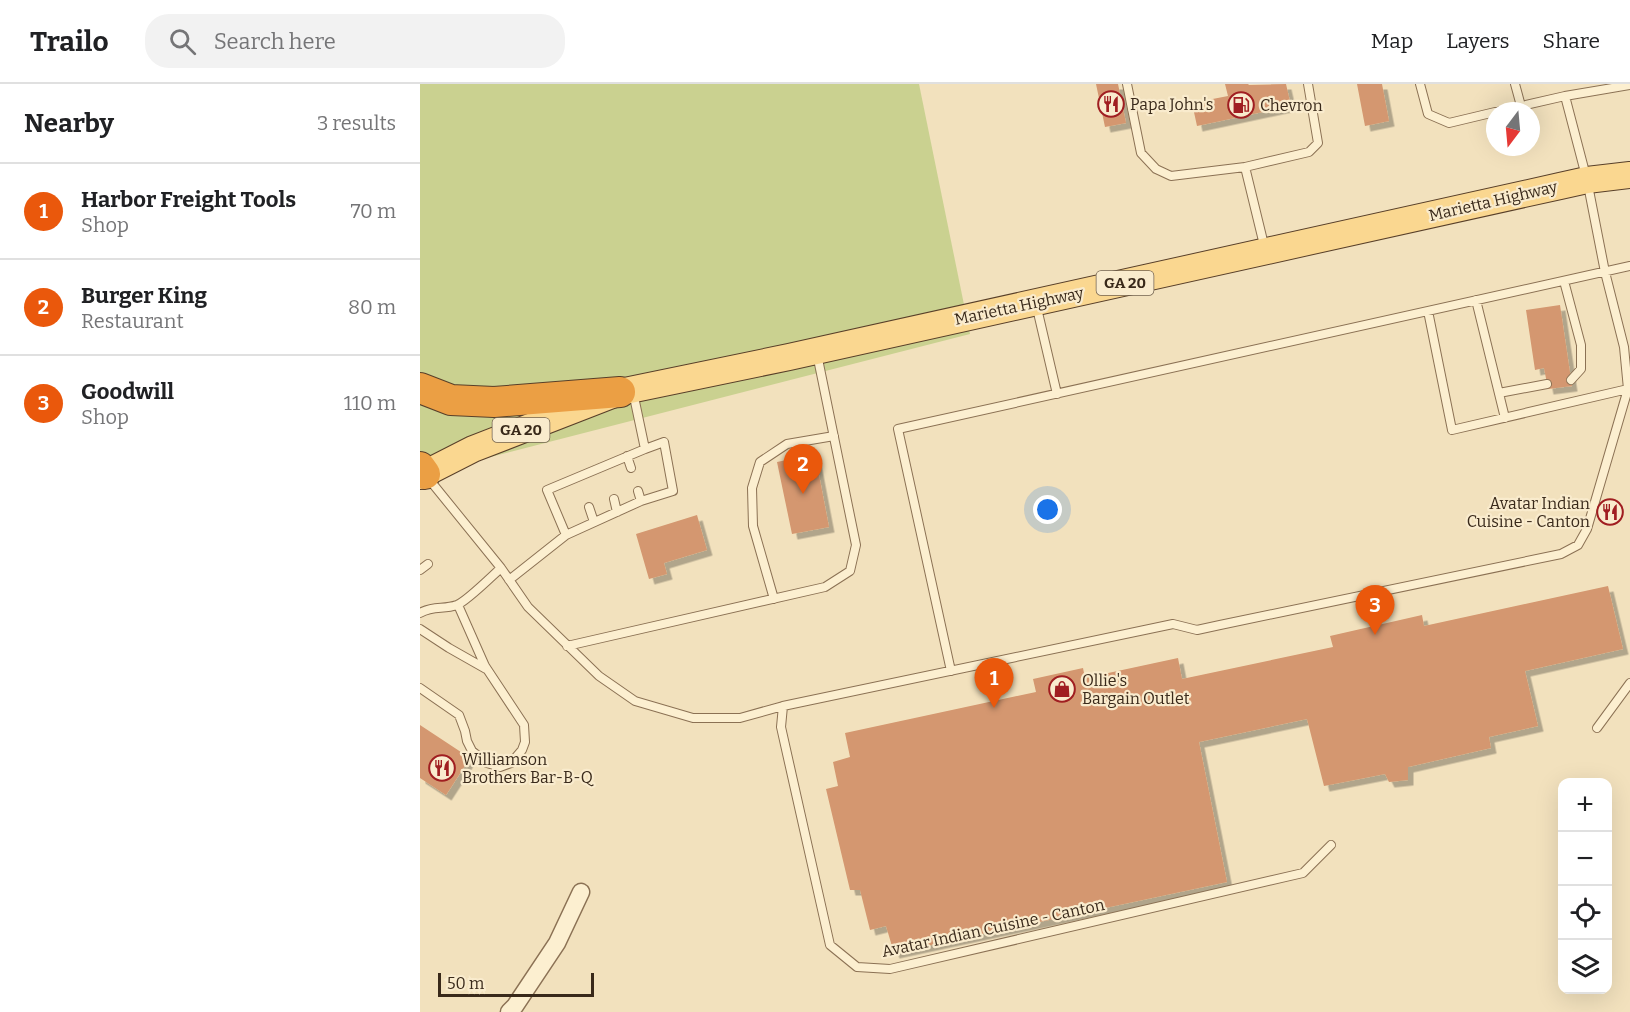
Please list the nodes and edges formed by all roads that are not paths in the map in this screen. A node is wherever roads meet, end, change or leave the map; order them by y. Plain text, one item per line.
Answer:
1 (1127, 84) edge
2 (1308, 84) edge
3 (1420, 84) edge
4 (1515, 84) edge
5 (1630, 85) edge
6 (1589, 88) edge
7 (1565, 96) junction
8 (1520, 102) edge
9 (1539, 102) edge
10 (1486, 114) edge
11 (1245, 167) junction
12 (1630, 175) edge
13 (1587, 180) junction
14 (1266, 252) junction
15 (1630, 266) edge
16 (1605, 272) junction
17 (1564, 281) junction
18 (1476, 300) junction
19 (1036, 302) junction
20 (1428, 311) junction
21 (1627, 347) edge
22 (817, 351) junction
23 (1571, 380) dead end
24 (1547, 384) dead end
25 (420, 388) edge
26 (1629, 389) edge
27 (626, 391) junction
28 (1499, 393) junction
29 (1057, 394) junction
30 (1505, 418) junction
31 (834, 436) junction
32 (645, 449) junction
33 (627, 456) junction
34 (604, 466) junction
35 (631, 468) dead end
36 (422, 472) edge
37 (578, 476) junction
38 (608, 477) dead end
39 (581, 485) dead end
40 (638, 490) dead end
41 (614, 499) dead end
42 (641, 501) junction
43 (589, 507) dead end
44 (617, 512) junction
45 (594, 522) junction
46 (566, 535) junction
47 (428, 564) dead end
48 (501, 568) junction
49 (420, 570) edge
50 (509, 580) junction
51 (774, 599) junction
52 (459, 605) junction
53 (420, 613) edge
54 (420, 629) edge
55 (567, 646) junction
56 (487, 669) junction
57 (951, 671) junction
58 (1630, 683) edge
59 (420, 688) edge
60 (783, 706) junction
61 (1597, 728) dead end
62 (1331, 844) dead end
63 (581, 892) dead end
64 (509, 1012) edge

1 - 11 lane
2 - 11 lane
3 - 10 lane
4 - 8 lane
5 - 6 lane
6 - 7 lane
7 - 9 lane
7 - 13 lane
11 - 14 lane
12 - 13 main road, Marietta Highway / GA 20
13 - 14 main road, Marietta Highway / GA 20
13 - 16 lane
14 - 19 main road, Marietta Highway / GA 20
15 - 16 lane
16 - 17 lane
16 - 21 lane
17 - 18 lane
17 - 23 lane
18 - 20 lane
18 - 28 lane
19 - 22 main road, Marietta Highway / GA 20
19 - 29 lane
20 - 29 lane
20 - 30 lane
21 - 26 lane
22 - 27 main road, Marietta Highway / GA 20
22 - 31 lane
24 - 28 lane
25 - 27 highway, GA 20
26 - 30 lane
26 - 57 lane
27 - 32 lane
27 - 36 main road, Marietta Highway / GA 20
28 - 30 lane
29 - 57 lane
31 - 51 lane
31 - 51 lane
32 - 33 lane
32 - 42 lane
33 - 34 lane
33 - 35 lane
34 - 37 lane
34 - 38 lane
36 - 48 lane
37 - 39 lane
37 - 46 lane
40 - 42 lane
41 - 44 lane
42 - 44 lane
43 - 45 lane
44 - 45 lane
45 - 46 lane
46 - 50 lane
47 - 49 lane
48 - 50 lane
48 - 52 lane
50 - 55 lane
51 - 55 lane
52 - 53 lane
52 - 56 lane
54 - 56 lane
55 - 60 lane
56 - 59 lane
57 - 60 lane
58 - 61 lane
60 - 62 lane, Avatar Indian Cuisine - Canton
63 - 64 street

